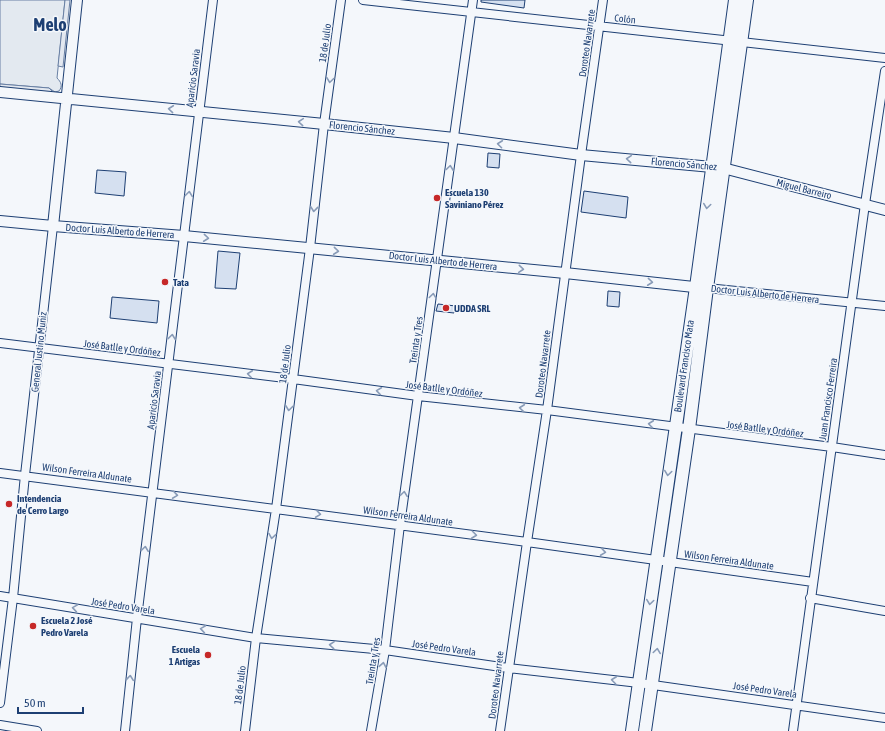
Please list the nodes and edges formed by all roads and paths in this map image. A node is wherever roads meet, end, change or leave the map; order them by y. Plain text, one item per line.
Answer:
1 (77, 0) edge
2 (213, 0) edge
3 (341, 0) edge
4 (363, 0) edge
5 (473, 0) edge
6 (603, 0) edge
7 (735, 0) edge
8 (747, 0) edge
9 (472, 12) junction
10 (600, 26) junction
11 (736, 41) junction
12 (885, 58) edge
13 (885, 71) edge
14 (0, 92) edge
15 (67, 98) junction
16 (199, 112) junction
17 (324, 124) junction
18 (454, 138) junction
19 (581, 155) junction
20 (718, 168) junction
21 (865, 204) junction
22 (885, 210) edge
23 (0, 221) edge
24 (53, 226) junction
25 (184, 236) junction
26 (310, 248) junction
27 (438, 261) junction
28 (565, 273) junction
29 (702, 288) junction
30 (851, 303) junction
31 (885, 306) edge
32 (0, 343) edge
33 (40, 348) junction
34 (168, 364) junction
35 (293, 379) junction
36 (418, 396) junction
37 (547, 410) junction
38 (675, 427) junction
39 (689, 429) junction
40 (832, 447) junction
41 (885, 455) edge
42 (0, 473) edge
43 (25, 475) junction
44 (152, 492) junction
45 (276, 509) junction
46 (400, 525) junction
47 (527, 542) junction
48 (656, 559) junction
49 (669, 562) junction
50 (813, 582) junction
51 (0, 596) edge
52 (13, 598) junction
53 (810, 598) junction
54 (885, 612) edge
55 (137, 618) junction
56 (256, 638) junction
57 (385, 650) junction
58 (508, 668) junction
59 (639, 683) junction
60 (652, 685) junction
61 (0, 703) edge
62 (797, 705) junction
63 (885, 718) edge
64 (0, 725) edge
65 (37, 731) edge
66 (125, 731) edge
67 (245, 731) edge
68 (371, 731) edge
69 (500, 731) edge
70 (632, 731) edge
71 (645, 731) edge
72 (793, 731) edge

1 - 15 street, General Justino Muniz
2 - 16 street, Aparicio Saravia
3 -> 17 street, 18 de Julio
4 - 9 street, Colón
5 - 9 street, Treinta y Tres
6 - 10 street, Doroteo Navarrete
7 - 11 main road, Boulevard Francisco Mata
8 - 11 main road, Boulevard Francisco Mata
9 - 10 street, Colón
9 - 18 street, Treinta y Tres
10 - 11 street, Colón
10 - 19 street, Doroteo Navarrete
11 - 12 street, Colón
11 - 20 main road, Boulevard Francisco Mata
13 - 21 street, Juan Francisco Ferreira
14 - 15 street, Florencio Sánchez
16 -> 15 street, Florencio Sánchez
15 - 24 street, General Justino Muniz
17 -> 16 street, Florencio Sánchez
25 -> 16 street, Aparicio Saravia
17 - 18 street, Florencio Sánchez
17 -> 26 street, 18 de Julio
19 -> 18 street, Florencio Sánchez
27 -> 18 street, Treinta y Tres
20 -> 19 street, Florencio Sánchez
19 - 28 street, Doroteo Navarrete
20 - 21 street, Miguel Barreiro
20 - 29 main road, Boulevard Francisco Mata
21 - 22 street, Miguel Barreiro
21 - 30 street, Juan Francisco Ferreira
23 - 24 street, Doctor Luis Alberto de Herrera
24 - 25 street, Doctor Luis Alberto de Herrera
24 - 33 street, General Justino Muniz
25 -> 26 street, Doctor Luis Alberto de Herrera
34 -> 25 street, Aparicio Saravia
26 -> 27 street, Doctor Luis Alberto de Herrera
26 - 35 street, 18 de Julio
27 -> 28 street, Doctor Luis Alberto de Herrera
36 -> 27 street, Treinta y Tres
28 -> 29 street, Doctor Luis Alberto de Herrera
28 - 37 street, Doroteo Navarrete
29 - 30 street, Doctor Luis Alberto de Herrera
29 - 38 main road, Boulevard Francisco Mata
29 - 39 main road, Boulevard Francisco Mata
30 - 31 street, Doctor Luis Alberto de Herrera
30 - 40 street, Juan Francisco Ferreira
32 - 33 street, José Batlle y Ordóñez
33 - 34 street, José Batlle y Ordóñez
33 - 43 street, General Justino Muniz
35 -> 34 street, José Batlle y Ordóñez
34 - 44 street, Aparicio Saravia
36 -> 35 street, José Batlle y Ordóñez
35 -> 45 street, 18 de Julio
37 -> 36 street, José Batlle y Ordóñez
46 -> 36 street, Treinta y Tres
38 -> 37 street, José Batlle y Ordóñez
37 - 47 street, Doroteo Navarrete
38 - 39 street, José Batlle y Ordóñez
38 -> 48 main road, Boulevard Francisco Mata
39 - 40 street, José Batlle y Ordóñez
39 - 49 main road, Boulevard Francisco Mata
40 - 41 street, José Batlle y Ordóñez
40 - 50 street, Juan Francisco Ferreira
42 - 43 street, Wilson Ferreira Aldunate
43 - 44 street, Wilson Ferreira Aldunate
43 - 52 street, General Justino Muniz
44 -> 45 street, Wilson Ferreira Aldunate
55 -> 44 street, Aparicio Saravia
45 -> 46 street, Wilson Ferreira Aldunate
45 -> 56 street, 18 de Julio
46 -> 47 street, Wilson Ferreira Aldunate
46 - 57 street, Treinta y Tres
47 -> 48 street, Wilson Ferreira Aldunate
47 - 58 street, Doroteo Navarrete
48 - 49 street, Wilson Ferreira Aldunate
48 -> 59 main road, Boulevard Francisco Mata
49 - 50 street, Wilson Ferreira Aldunate
60 -> 49 main road, Boulevard Francisco Mata
50 - 53 street, Juan Francisco Ferreira
51 - 52 street, José Pedro Varela
55 -> 52 street, José Pedro Varela
52 - 61 street, General Justino Muniz
53 - 54 street
53 - 62 street, Juan Francisco Ferreira
56 -> 55 street, José Pedro Varela
66 -> 55 street, Aparicio Saravia
57 -> 56 street, José Pedro Varela
56 - 67 street, 18 de Julio
57 - 58 street, José Pedro Varela
68 -> 57 street, Treinta y Tres
59 -> 58 street, José Pedro Varela
58 - 69 street, Doroteo Navarrete
59 - 60 street, José Pedro Varela
59 - 70 main road, Boulevard Francisco Mata
60 - 62 street, José Pedro Varela
60 - 71 main road, Boulevard Francisco Mata
62 - 63 street, José Pedro Varela
62 - 72 street, Juan Francisco Ferreira
64 - 65 street

